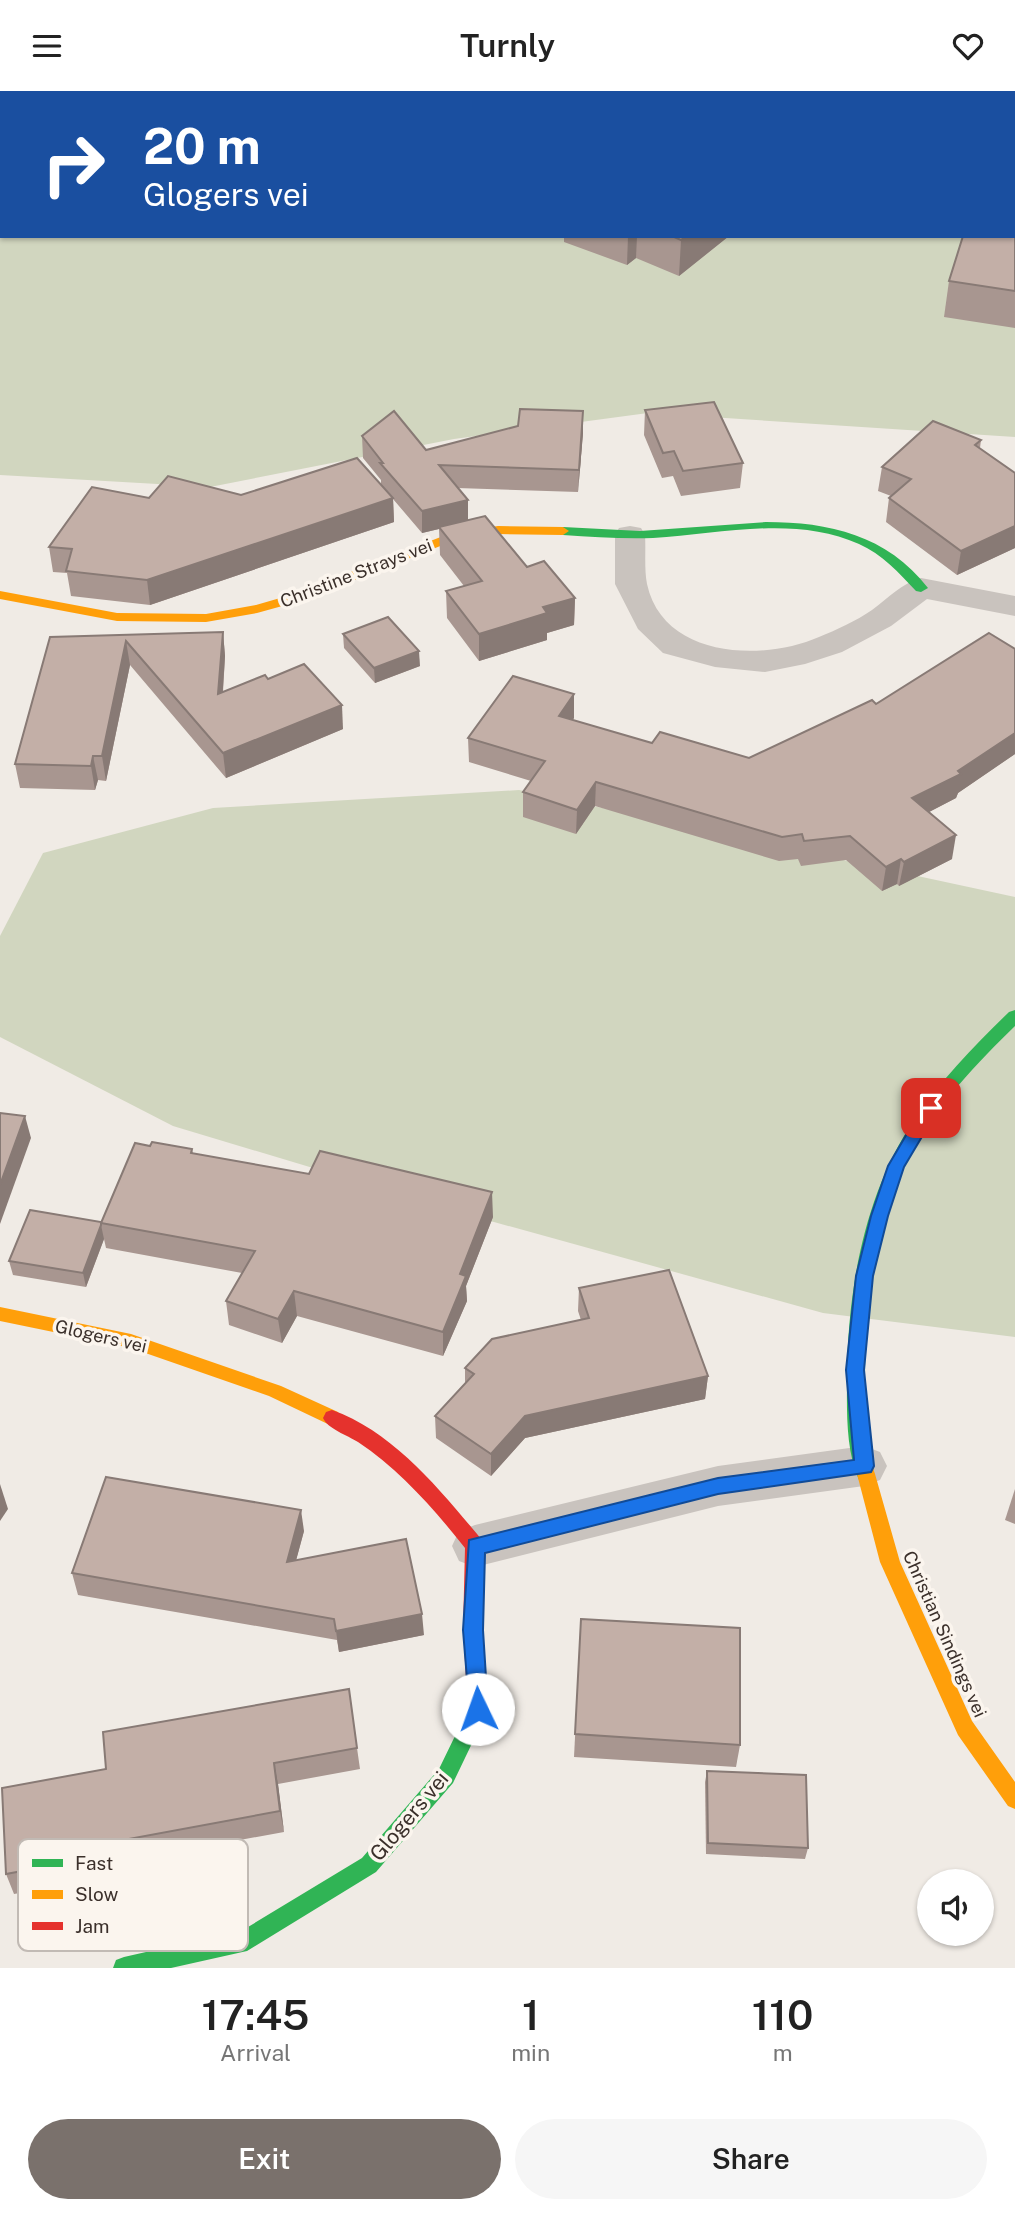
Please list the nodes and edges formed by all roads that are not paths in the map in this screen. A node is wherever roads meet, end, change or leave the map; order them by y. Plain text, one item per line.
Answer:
1 (630, 535) junction
2 (921, 588) junction
3 (0, 595) edge
4 (1015, 606) edge
5 (1015, 1016) edge
6 (0, 1314) edge
7 (864, 1466) junction
8 (475, 1546) junction
9 (1015, 1799) edge
10 (248, 1939) edge
11 (199, 1951) edge
12 (124, 1968) edge

1 - 2 street, Christine Strays vei
1 - 2 street
1 - 3 street, Christine Strays vei
2 - 4 street
5 - 7 street, Christian Sindings vei
6 - 8 street, Glogers vei
7 - 8 street
7 - 9 street, Christian Sindings vei
8 - 10 street, Glogers vei
11 - 12 street, Glogers vei

